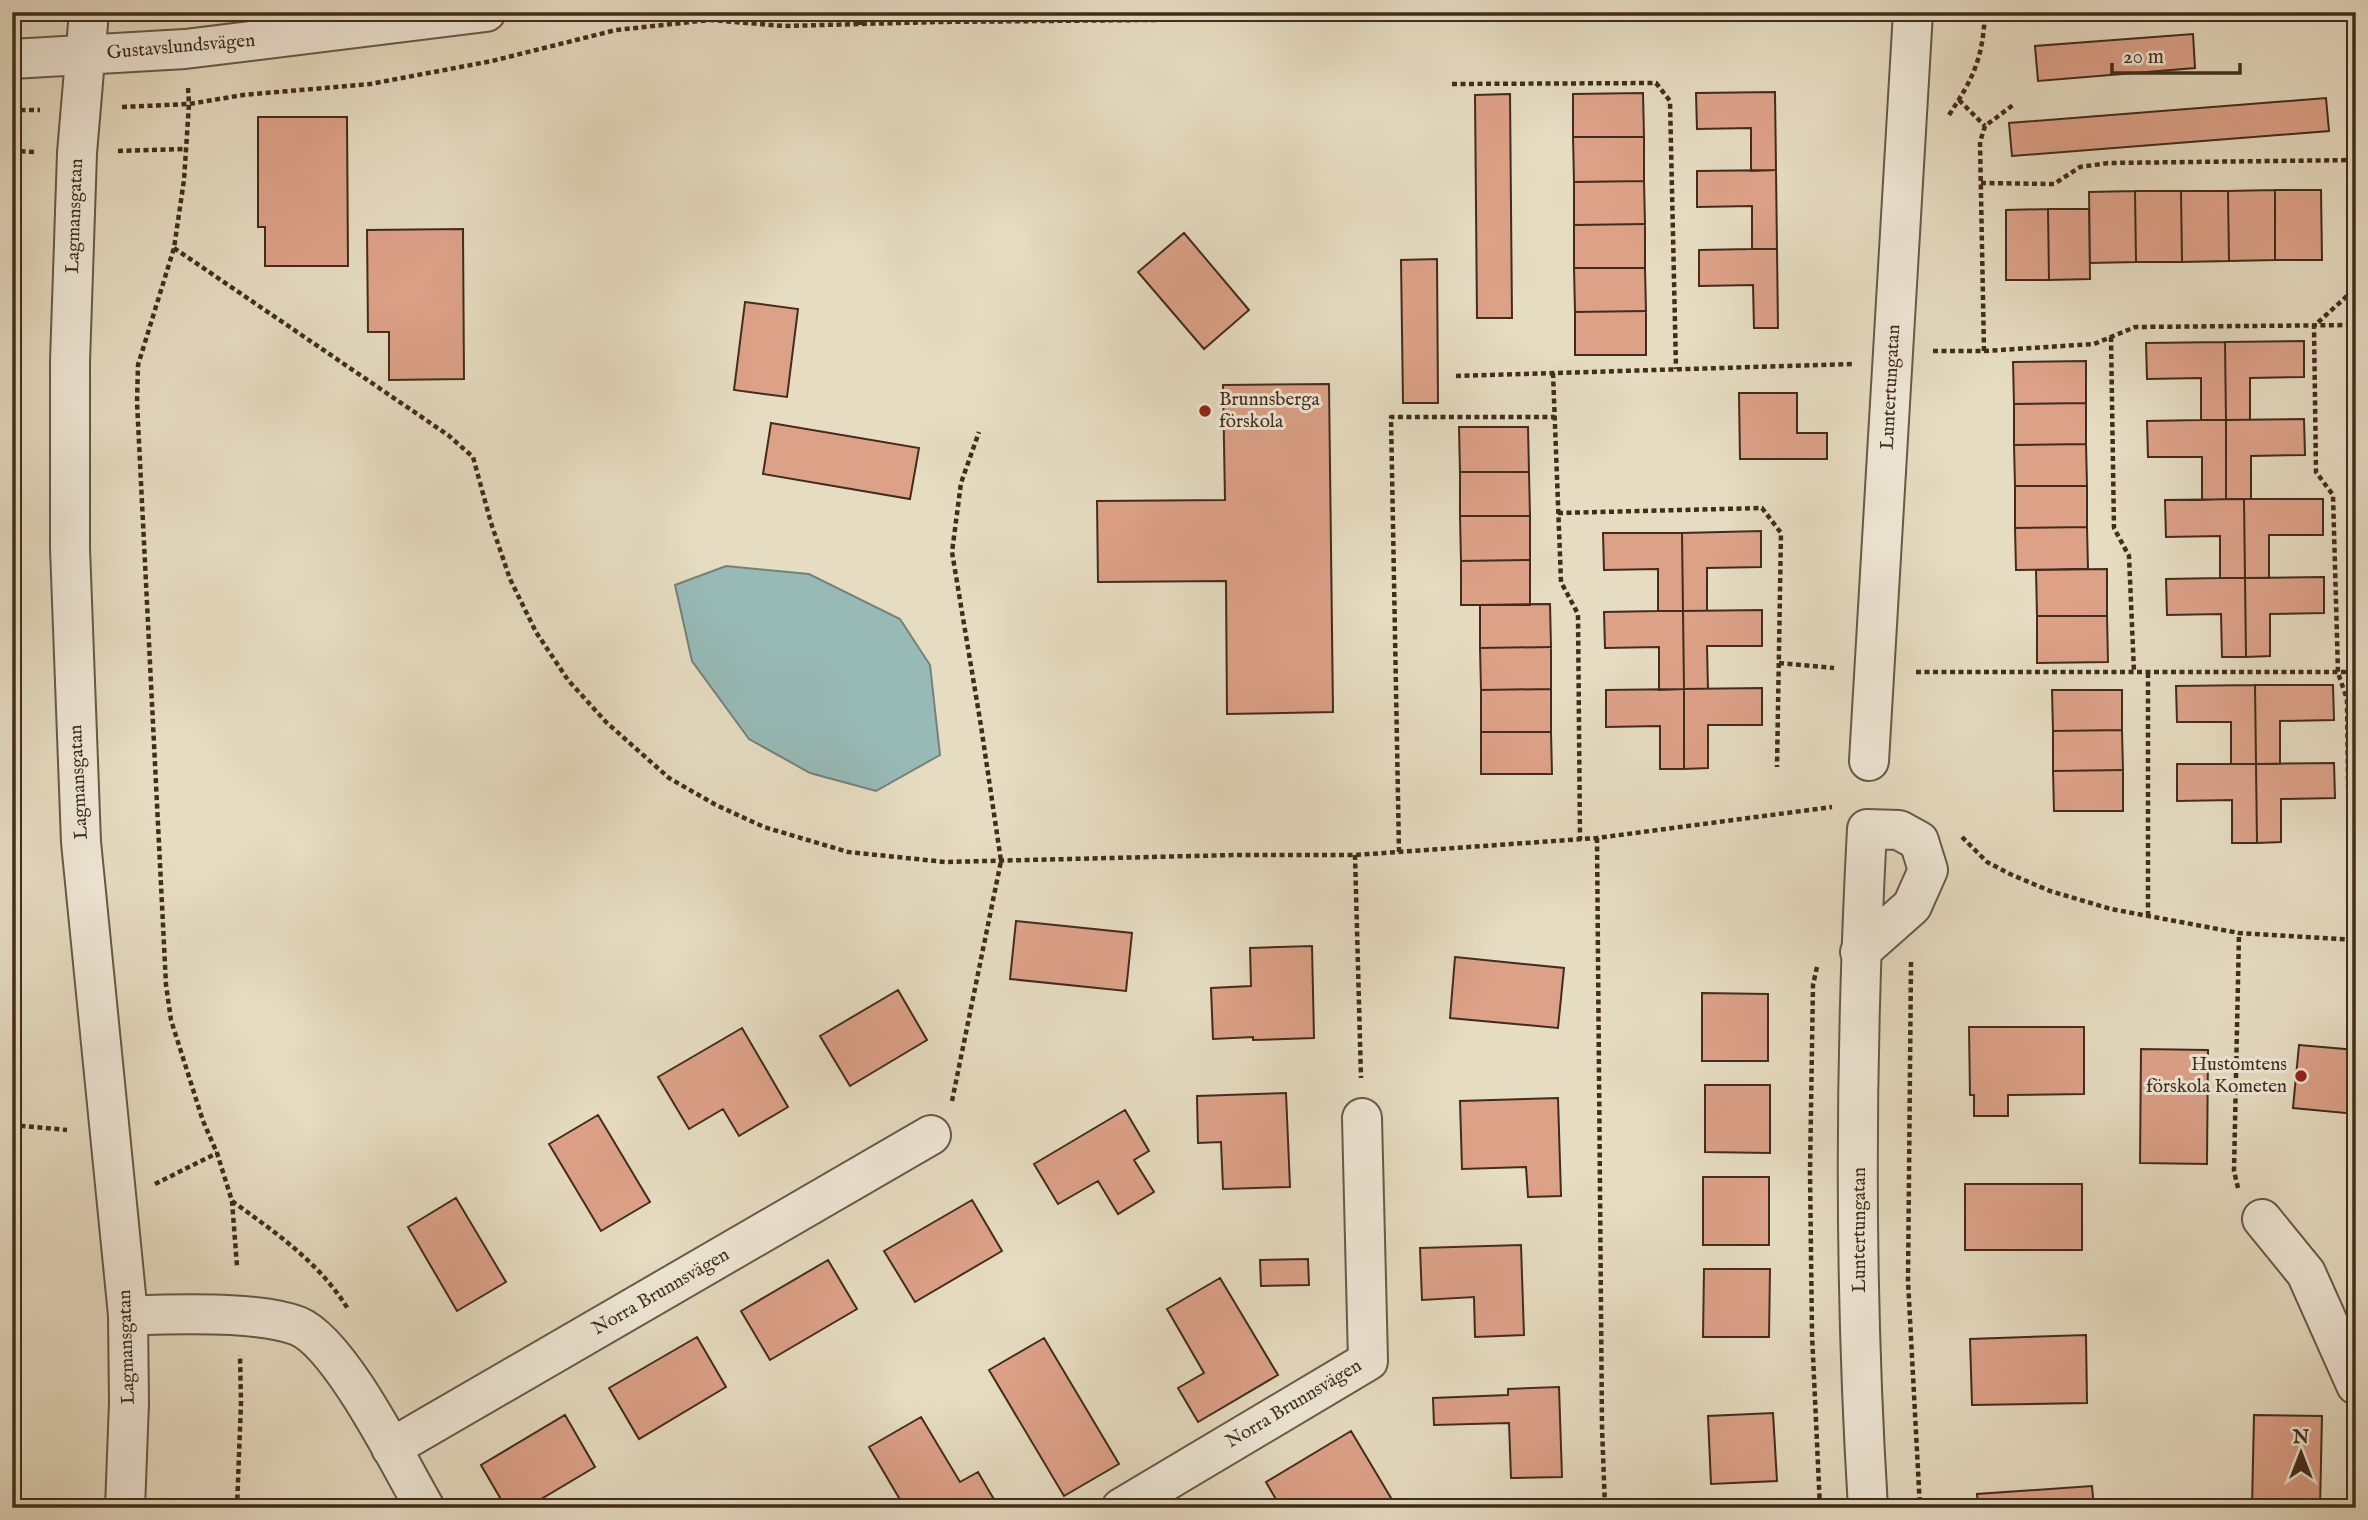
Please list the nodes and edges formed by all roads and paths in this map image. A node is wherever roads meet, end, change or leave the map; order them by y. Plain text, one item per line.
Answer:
1 (89, 12) edge
2 (486, 12) edge
3 (860, 12) edge
4 (1986, 12) edge
5 (1913, 13) edge
6 (860, 25) junction
7 (185, 49) junction
8 (85, 55) junction
9 (12, 60) edge
10 (1452, 84) dead end
11 (1959, 100) junction
12 (190, 104) junction
13 (2013, 106) dead end
14 (1985, 126) junction
15 (1905, 157) junction
16 (2356, 159) edge
17 (1981, 183) junction
18 (174, 248) junction
19 (2347, 296) dead end
20 (2356, 325) edge
21 (2314, 326) junction
22 (2111, 337) junction
23 (1984, 351) junction
24 (1893, 356) junction
25 (1676, 369) junction
26 (1553, 373) junction
27 (1456, 376) dead end
28 (1555, 418) junction
29 (979, 432) dead end
30 (1558, 513) junction
31 (1779, 663) junction
32 (1875, 672) junction
33 (2134, 672) junction
34 (2148, 673) junction
35 (2338, 673) junction
36 (2356, 673) edge
37 (1869, 761) dead end
38 (1777, 767) dead end
39 (1841, 806) dead end
40 (1959, 834) dead end
41 (1597, 838) junction
42 (1580, 840) junction
43 (1972, 848) junction
44 (1399, 852) junction
45 (2356, 852) edge
46 (1355, 855) junction
47 (2349, 857) junction
48 (1969, 860) dead end
49 (1001, 861) junction
50 (2148, 916) junction
51 (2239, 933) junction
52 (2353, 939) edge
53 (1860, 952) dead end
54 (1911, 956) dead end
55 (1362, 1118) joint
56 (12, 1125) edge
57 (74, 1130) dead end
58 (931, 1135) joint
59 (217, 1153) junction
60 (154, 1184) dead end
61 (2262, 1219) joint
62 (237, 1266) dead end
63 (128, 1315) junction
64 (240, 1355) dead end
65 (2356, 1385) edge
66 (391, 1448) junction
67 (125, 1508) edge
68 (237, 1508) edge
69 (425, 1508) edge
70 (1121, 1508) edge
71 (1605, 1508) edge
72 (1868, 1508) edge
73 (1920, 1508) edge

1 - 8 street, Lagmansgatan
2 - 7 street, Gustavslundsvägen
3 - 6 path
4 - 11 path
5 - 6 path
5 - 15 street, Luntertungatan
6 - 12 path
7 - 8 street, Gustavslundsvägen
7 - 12 path
8 - 9 street, Gustavslundsvägen
8 - 63 street, Lagmansgatan
10 - 25 path
11 - 14 path
11 - 15 path
12 - 18 path
13 - 14 path
14 - 17 path
15 - 24 street, Luntertungatan
16 - 17 path
17 - 23 path
18 - 49 path
18 - 59 path
19 - 21 path
20 - 21 path
21 - 22 path
21 - 35 path
22 - 23 path
22 - 33 path
23 - 24 path
24 - 25 path
24 - 32 street, Luntertungatan
25 - 26 path
26 - 27 path
26 - 28 path
28 - 30 path
28 - 44 path
29 - 49 path
30 - 31 path
30 - 42 path
31 - 32 path
31 - 38 path
32 - 33 path
32 - 37 street, Luntertungatan
33 - 34 path
34 - 35 path
34 - 50 path
35 - 36 path
35 - 47 path
39 - 41 path
40 - 43 path
41 - 42 path
41 - 71 path
42 - 44 path
43 - 48 path
43 - 50 path
44 - 46 path
45 - 47 path
46 - 49 path
46 - 55 path
47 - 52 path
49 - 58 path
50 - 51 path
51 - 52 path
51 - 61 path
53 - 72 street, Luntertungatan
54 - 73 path
55 - 70 street, Norra Brunnsvägen
56 - 57 path
58 - 66 street, Norra Brunnsvägen
59 - 60 path
59 - 62 path
61 - 65 street
63 - 66 street
63 - 67 street, Lagmansgatan
64 - 68 path
66 - 69 street

